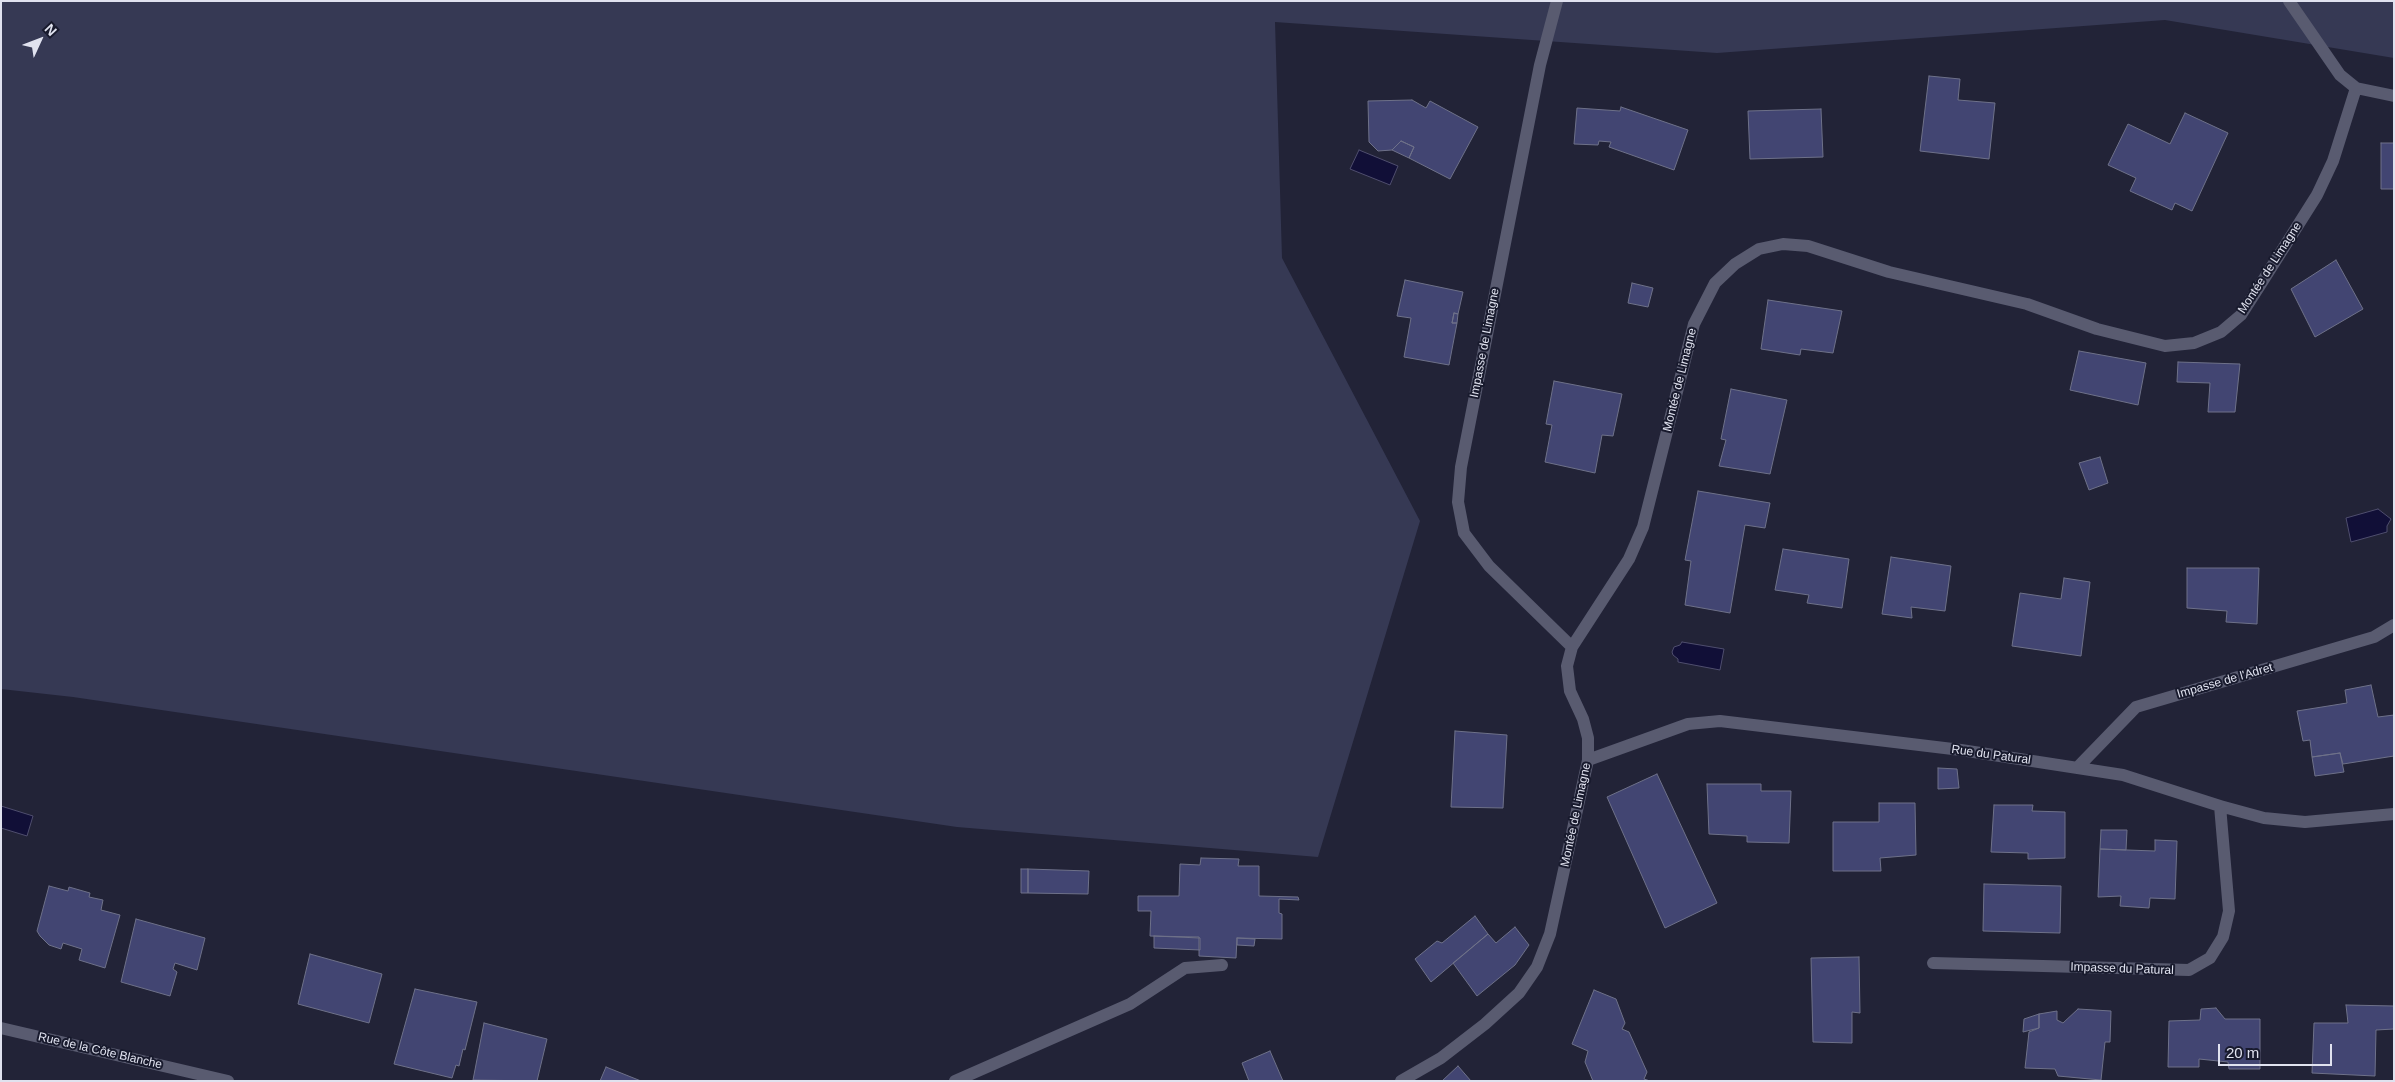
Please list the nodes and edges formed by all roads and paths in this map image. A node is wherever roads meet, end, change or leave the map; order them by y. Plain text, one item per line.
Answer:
1 (1557, 1) edge
2 (2289, 1) edge
3 (2356, 88) junction
4 (2394, 96) edge
5 (2394, 626) edge
6 (1572, 647) junction
7 (1588, 760) junction
8 (2077, 768) junction
9 (2220, 806) junction
10 (2394, 814) edge
11 (1934, 963) dead end
12 (1222, 965) dead end
13 (1, 1028) edge
14 (228, 1081) edge
15 (955, 1081) edge
16 (1402, 1081) edge

1 - 6 street, Impasse de Limagne
2 - 3 street
3 - 4 street
3 - 6 street, Montée de Limagne
5 - 8 street, Impasse de l'Adret
6 - 7 street, Montée de Limagne
7 - 8 street, Rue du Patural
7 - 16 street, Montée de Limagne
8 - 9 street, Rue du Patural
9 - 10 street, Rue du Patural
9 - 11 street, Impasse du Patural
12 - 15 street
13 - 14 street, Rue de la Côte Blanche

